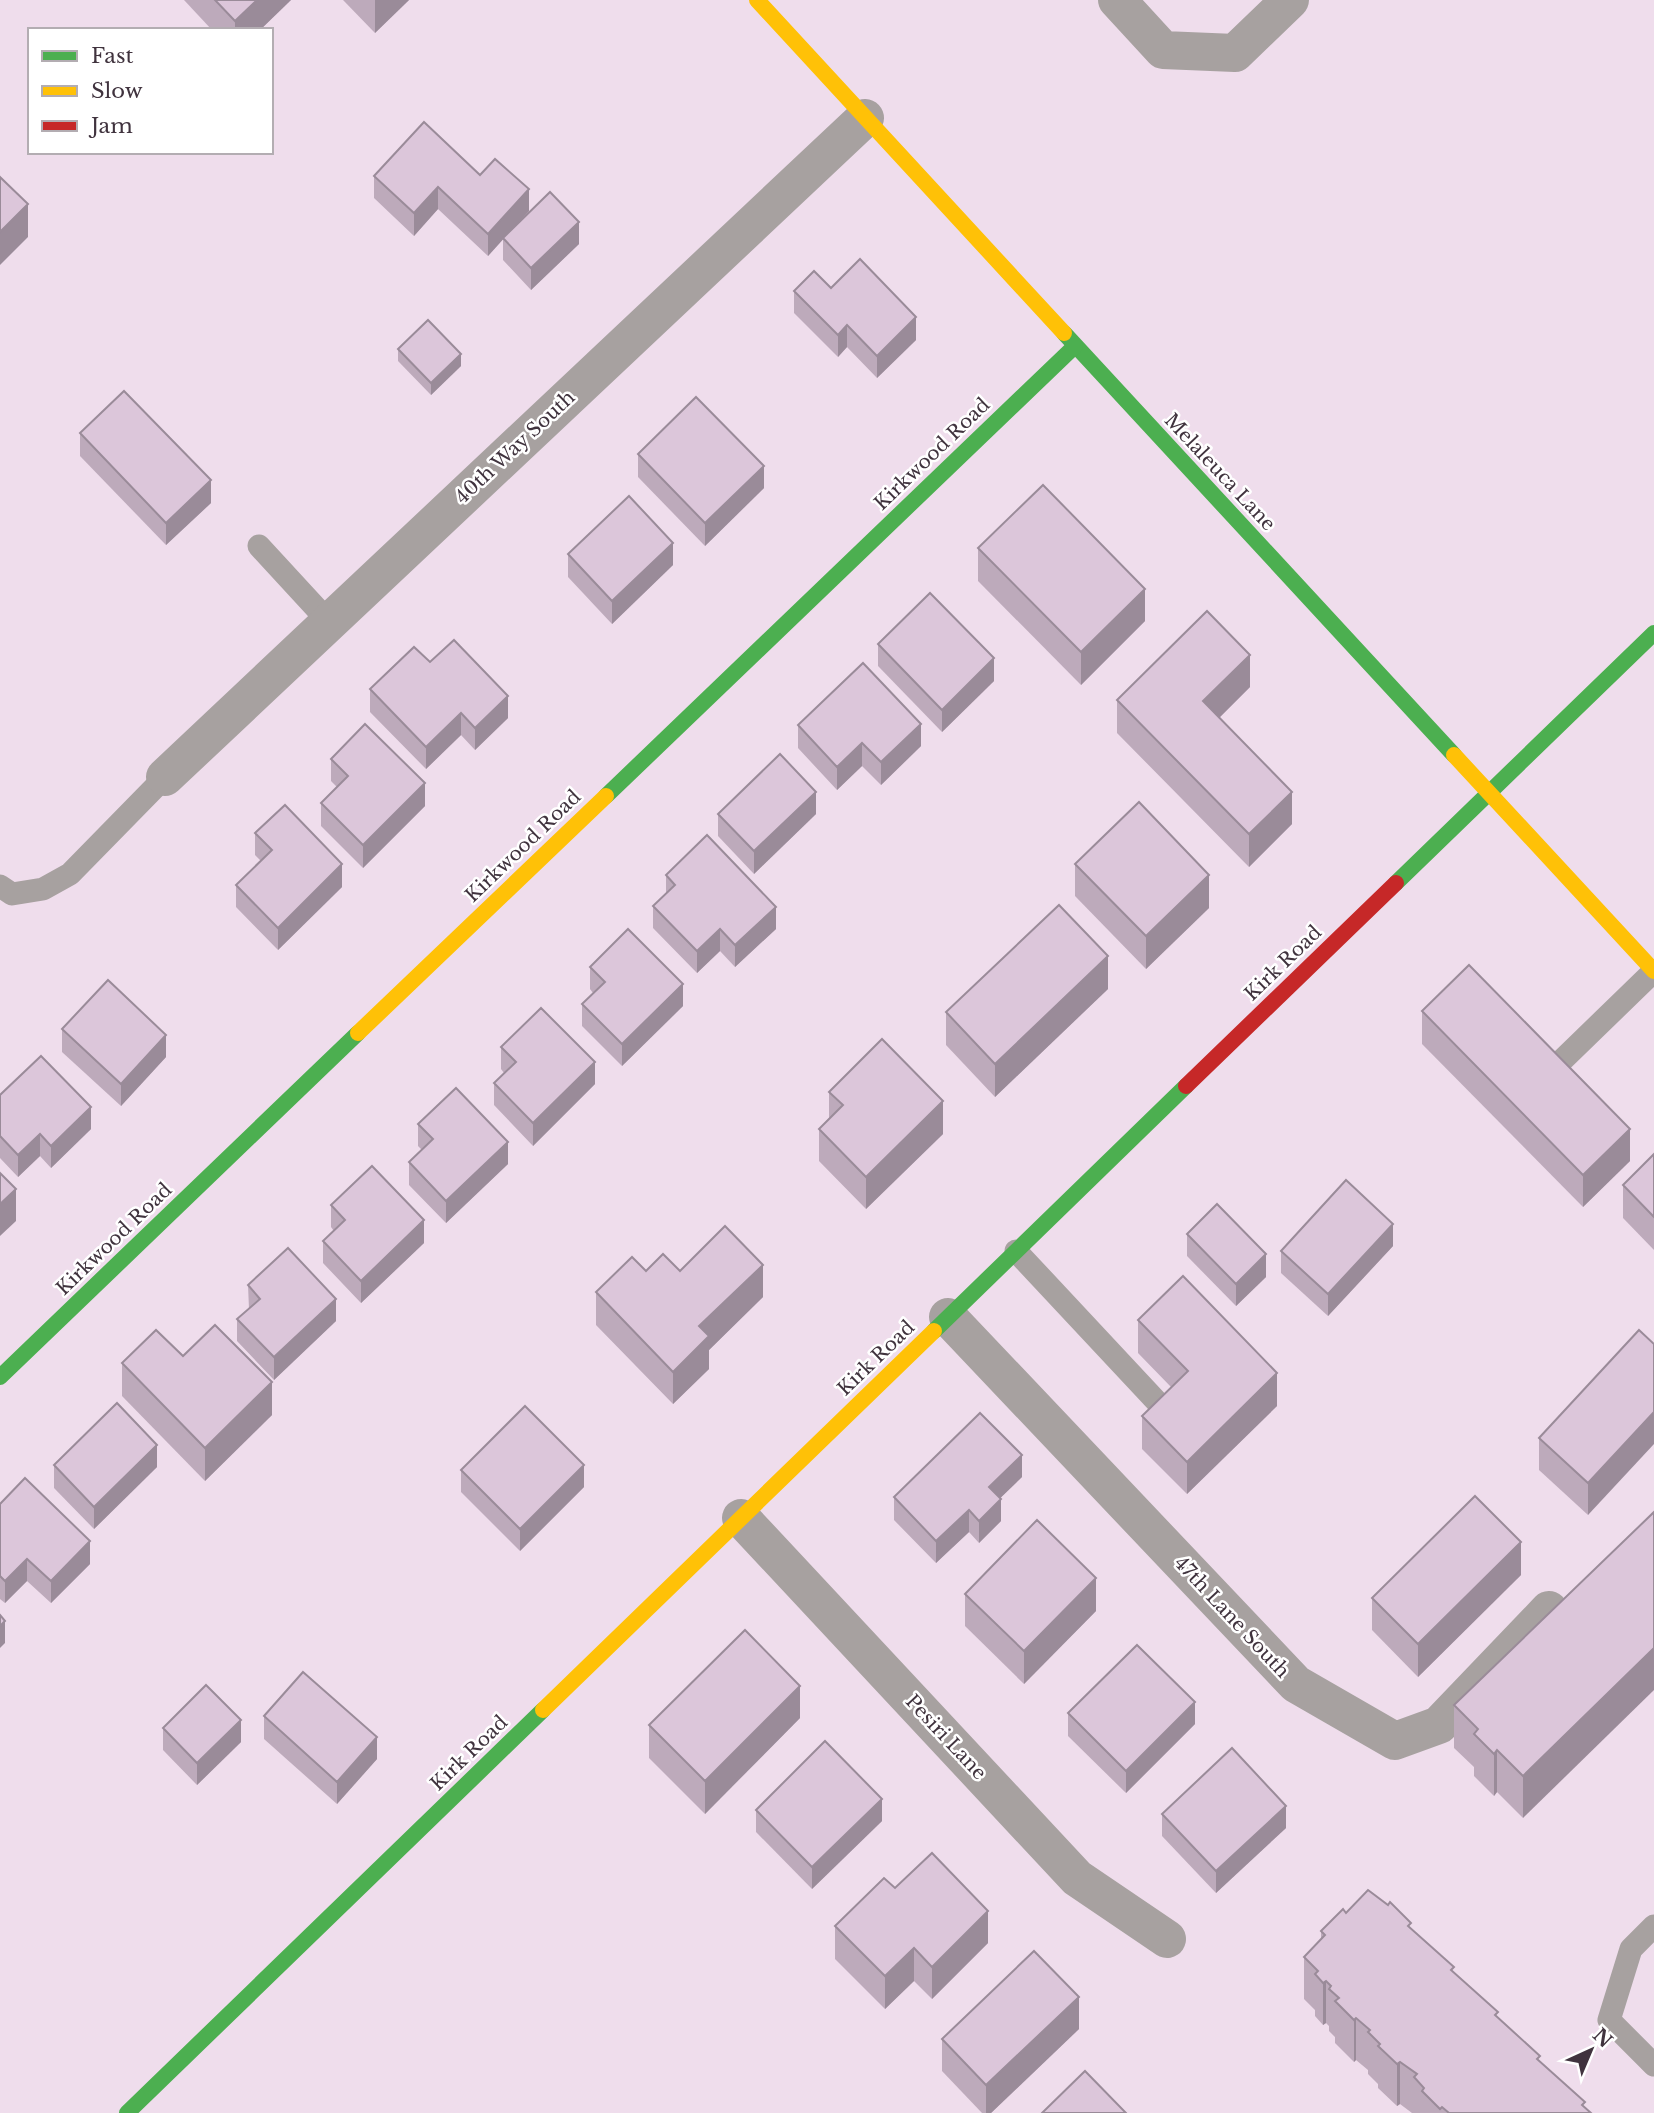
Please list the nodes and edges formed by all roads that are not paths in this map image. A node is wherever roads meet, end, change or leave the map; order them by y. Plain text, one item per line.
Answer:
1 (757, 0) edge
2 (1117, 0) edge
3 (1290, 0) edge
4 (865, 118) junction
5 (1075, 346) junction
6 (259, 546) dead end
7 (329, 622) junction
8 (1654, 633) edge
9 (164, 777) joint
10 (1488, 794) junction
11 (0, 886) edge
12 (1654, 971) edge
13 (1551, 1071) edge
14 (1016, 1251) junction
15 (948, 1317) junction
16 (0, 1377) edge
17 (1159, 1404) edge
18 (741, 1518) junction
19 (1549, 1610) edge
20 (1654, 1926) edge
21 (1167, 1939) dead end
22 (1654, 2065) edge
23 (127, 2113) edge

1 - 4 street, Melaleuca Lane
2 - 3 street
4 - 5 street, Melaleuca Lane
4 - 7 street, 40th Way South
5 - 10 street, Melaleuca Lane
5 - 16 street, Kirkwood Road
6 - 7 lane
7 - 9 street, 40th Way South
8 - 10 street, Kirk Road
9 - 11 lane
10 - 12 street, Melaleuca Lane
10 - 14 street, Kirk Road
12 - 13 lane
14 - 15 street, Kirk Road
14 - 17 lane
15 - 18 street, Kirk Road
15 - 19 street, 47th Lane South
18 - 21 street, Pesiri Lane
18 - 23 street, Kirk Road
20 - 22 lane

